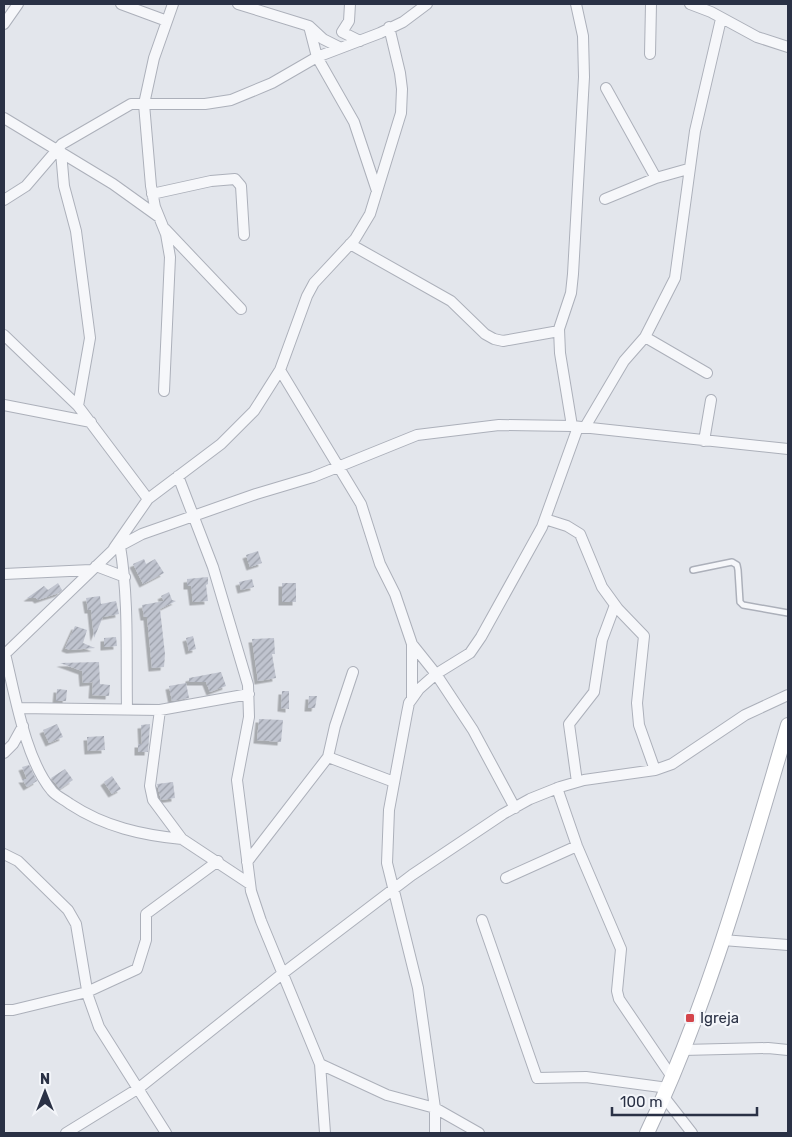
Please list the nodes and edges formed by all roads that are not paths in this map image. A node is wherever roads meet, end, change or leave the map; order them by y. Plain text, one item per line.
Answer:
1 (18, 4) edge
2 (121, 4) edge
3 (173, 4) edge
4 (350, 4) edge
5 (427, 4) edge
6 (576, 4) edge
7 (651, 4) edge
8 (690, 4) edge
9 (245, 5) edge
10 (712, 8) edge
11 (721, 19) junction
12 (167, 21) junction
13 (4, 24) edge
14 (309, 26) junction
15 (389, 27) junction
16 (360, 41) junction
17 (339, 47) junction
18 (788, 47) edge
19 (650, 54) dead end
20 (317, 57) junction
21 (606, 88) dead end
22 (144, 104) junction
23 (4, 118) edge
24 (59, 150) junction
25 (688, 168) junction
26 (656, 178) junction
27 (377, 192) junction
28 (152, 194) junction
29 (605, 199) dead end
30 (4, 200) edge
31 (161, 222) junction
32 (244, 236) dead end
33 (350, 244) junction
34 (241, 310) dead end
35 (559, 331) junction
36 (4, 335) edge
37 (645, 337) junction
38 (280, 370) junction
39 (707, 372) dead end
40 (164, 391) dead end
41 (711, 400) dead end
42 (4, 405) edge
43 (78, 406) junction
44 (90, 422) junction
45 (578, 427) junction
46 (704, 441) junction
47 (788, 449) edge
48 (337, 467) junction
49 (178, 476) junction
50 (148, 499) junction
51 (192, 516) junction
52 (545, 519) junction
53 (117, 547) junction
54 (93, 568) junction
55 (693, 570) dead end
56 (4, 574) edge
57 (125, 576) junction
58 (615, 605) junction
59 (788, 613) edge
60 (412, 644) junction
61 (5, 654) edge
62 (353, 672) dead end
63 (436, 674) junction
64 (248, 694) junction
65 (788, 695) edge
66 (412, 698) junction
67 (18, 708) junction
68 (127, 709) junction
69 (160, 710) junction
70 (23, 726) junction
71 (788, 728) edge
72 (4, 753) edge
73 (328, 758) junction
74 (655, 770) junction
75 (394, 782) junction
76 (577, 782) junction
77 (557, 788) junction
78 (515, 808) junction
79 (182, 839) junction
80 (577, 846) junction
81 (4, 854) edge
82 (218, 861) junction
83 (247, 862) junction
84 (506, 878) dead end
85 (250, 884) junction
86 (394, 888) junction
87 (482, 920) dead end
88 (723, 940) junction
89 (788, 945) edge
90 (282, 974) junction
91 (87, 992) junction
92 (4, 1010) edge
93 (683, 1050) junction
94 (788, 1050) edge
95 (320, 1064) junction
96 (668, 1087) junction
97 (139, 1088) junction
98 (435, 1108) junction
99 (66, 1133) edge
100 (166, 1133) edge
101 (325, 1133) edge
102 (435, 1133) edge
103 (479, 1133) edge
104 (647, 1133) edge
105 (692, 1133) edge

1 - 13 street
2 - 12 street
3 - 12 street
4 - 16 street
5 - 15 street
6 - 35 street
7 - 19 street
8 - 10 street
9 - 14 street
10 - 11 street
11 - 18 street
11 - 25 street
12 - 22 street
14 - 17 street
14 - 20 street
15 - 16 street
15 - 27 street
16 - 17 street
17 - 20 street
20 - 22 street
20 - 27 street
21 - 26 street
22 - 24 street
22 - 28 street
23 - 24 street
24 - 30 street
24 - 31 street
24 - 43 street
25 - 26 street
25 - 37 street
26 - 29 street
27 - 33 street
28 - 31 street
28 - 32 street
31 - 34 street
31 - 40 street
33 - 35 street
33 - 38 street
35 - 45 street
36 - 43 street
37 - 39 street
37 - 45 street
38 - 48 street
38 - 49 street
41 - 46 street
42 - 44 street
43 - 44 street
44 - 50 street
45 - 46 street
45 - 48 street
45 - 52 street
46 - 47 street
48 - 51 street
48 - 60 street
49 - 50 street
49 - 51 street
50 - 53 street
51 - 53 street
51 - 64 street
52 - 58 street
52 - 63 street
53 - 54 street
53 - 57 street
54 - 56 street
54 - 57 street
54 - 61 street
55 - 59 lane
57 - 68 street
58 - 74 street
58 - 76 street
60 - 63 street
60 - 66 street
61 - 67 street
62 - 73 street
63 - 66 street
63 - 78 street
64 - 69 street
64 - 83 street
65 - 74 street
66 - 75 street
67 - 68 street
67 - 70 street
68 - 69 street
69 - 79 street
70 - 72 street
70 - 79 street
71 - 88 street
73 - 75 street
73 - 83 street
74 - 76 street
75 - 86 street
76 - 77 street
77 - 78 street
77 - 80 street
78 - 86 street
79 - 82 street
80 - 84 street
80 - 96 street
81 - 91 street
82 - 85 street
82 - 91 street
83 - 85 street
85 - 90 street
86 - 90 street
86 - 98 street
87 - 96 street
88 - 89 street
88 - 93 street
90 - 95 street
90 - 97 street
91 - 92 street
91 - 97 street
93 - 94 street
93 - 96 street
95 - 98 street
95 - 101 street
96 - 104 street
96 - 105 street
97 - 99 street
97 - 100 street
98 - 102 street
98 - 103 street

